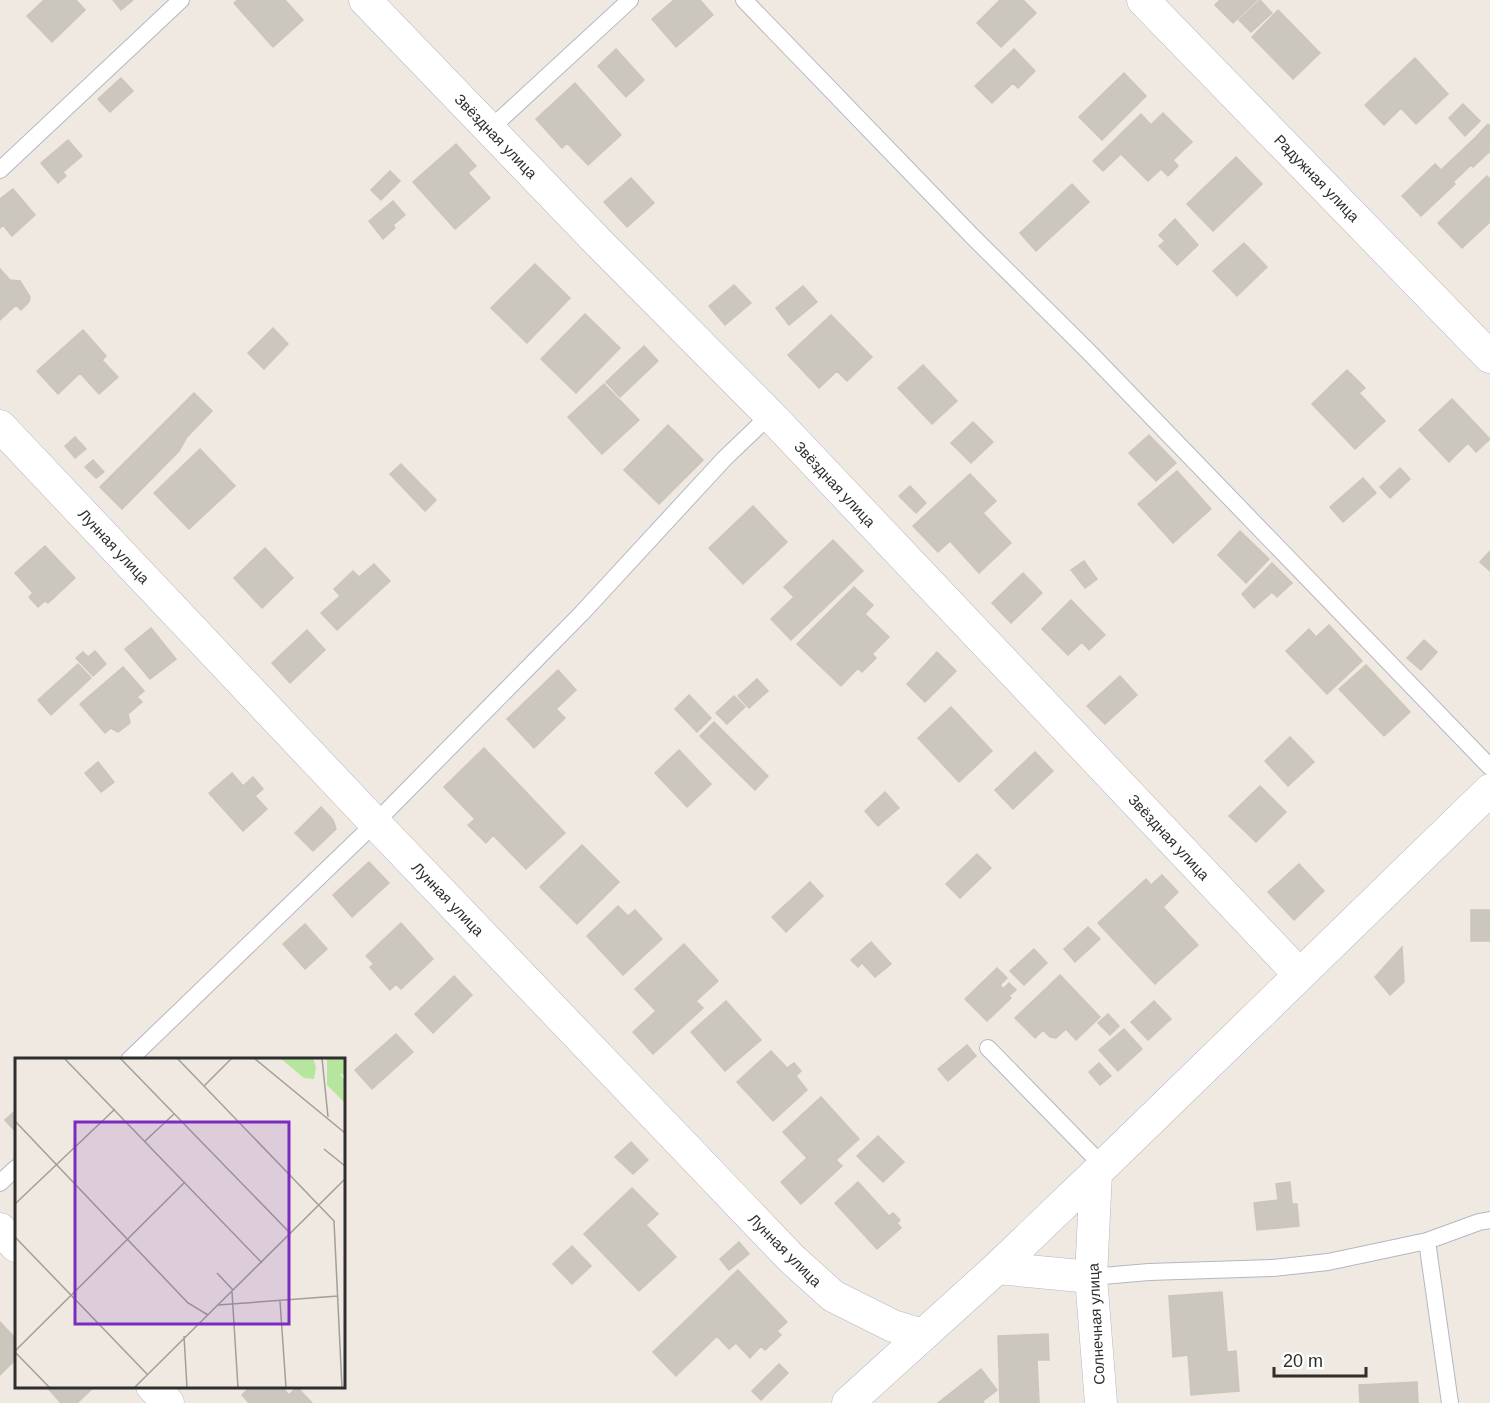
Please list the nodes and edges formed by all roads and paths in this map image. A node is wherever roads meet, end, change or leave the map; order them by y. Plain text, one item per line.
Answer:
1 (181, 0) edge
2 (366, 0) edge
3 (630, 0) edge
4 (744, 0) edge
5 (1143, 0) edge
6 (490, 129) junction
7 (0, 170) edge
8 (1490, 357) edge
9 (770, 415) junction
10 (0, 426) edge
11 (1490, 766) edge
12 (1490, 790) edge
13 (375, 823) junction
14 (1299, 974) junction
15 (988, 1048) dead end
16 (130, 1058) edge
17 (15, 1169) edge
18 (1100, 1170) junction
19 (0, 1184) edge
20 (1490, 1221) edge
21 (0, 1229) edge
22 (1427, 1241) junction
23 (15, 1245) edge
24 (997, 1268) junction
25 (1091, 1277) junction
26 (923, 1335) junction
27 (154, 1388) edge
28 (168, 1403) edge
29 (848, 1403) edge
30 (1101, 1403) edge
31 (1450, 1403) edge

1 - 7 lane
2 - 6 street, Звёздная улица
3 - 6 lane
4 - 11 lane
5 - 8 street, Радужная улица
6 - 9 street, Звёздная улица
9 - 13 lane
9 - 14 street, Звёздная улица
10 - 13 street, Лунная улица
12 - 14 street
13 - 16 lane
13 - 26 street, Лунная улица
14 - 18 street
15 - 18 lane
17 - 19 lane
18 - 24 street
18 - 25 street, Солнечная улица
20 - 22 lane
21 - 23 street
22 - 25 lane
22 - 31 lane
24 - 25 street
24 - 26 street
25 - 30 street, Солнечная улица
26 - 29 street
27 - 28 street

